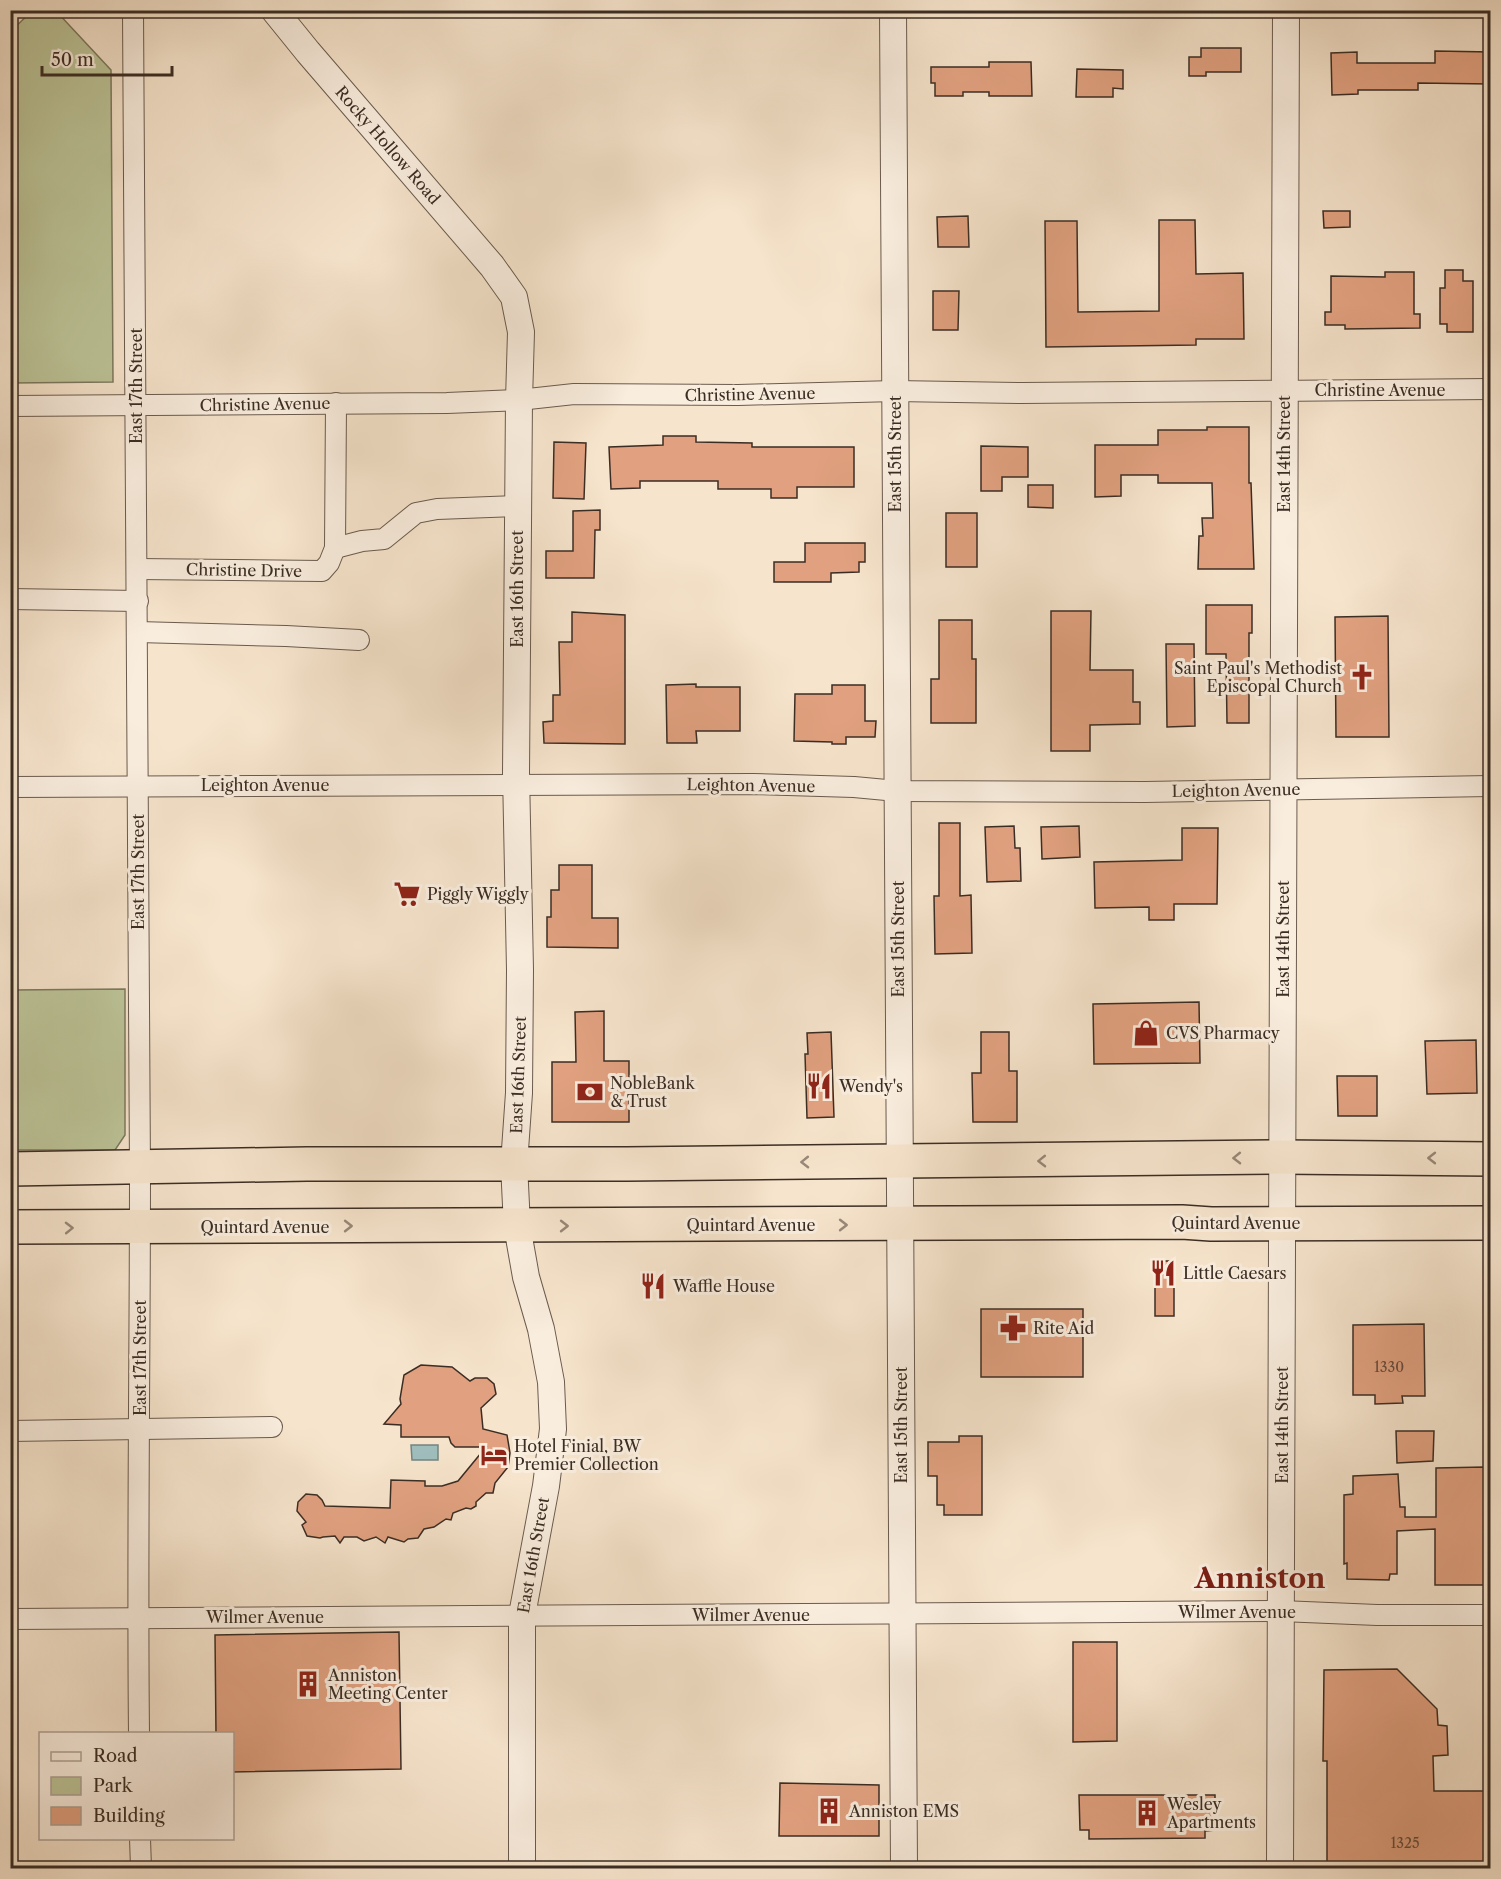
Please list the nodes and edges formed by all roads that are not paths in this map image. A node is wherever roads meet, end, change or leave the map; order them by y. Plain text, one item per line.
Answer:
1 (133, 10) edge
2 (274, 10) edge
3 (893, 10) edge
4 (1286, 10) edge
5 (502, 279) joint
6 (1491, 389) edge
7 (1284, 390) junction
8 (895, 391) junction
9 (519, 399) junction
10 (336, 403) junction
11 (136, 405) junction
12 (10, 406) edge
13 (518, 506) junction
14 (335, 548) junction
15 (138, 569) junction
16 (10, 599) edge
17 (138, 601) junction
18 (138, 632) junction
19 (359, 640) dead end
20 (516, 784) junction
21 (138, 786) junction
22 (1491, 786) edge
23 (10, 787) edge
24 (1283, 789) junction
25 (897, 791) junction
26 (1282, 1157) junction
27 (1491, 1159) edge
28 (900, 1161) junction
29 (514, 1164) junction
30 (140, 1166) junction
31 (10, 1168) edge
32 (1282, 1223) junction
33 (1491, 1223) edge
34 (900, 1225) junction
35 (517, 1226) junction
36 (10, 1227) edge
37 (140, 1227) junction
38 (272, 1427) dead end
39 (140, 1430) junction
40 (10, 1431) edge
41 (1281, 1611) junction
42 (522, 1615) junction
43 (902, 1615) junction
44 (1491, 1615) edge
45 (138, 1618) junction
46 (10, 1619) edge
47 (139, 1732) edge
48 (140, 1840) edge
49 (141, 1869) edge
50 (522, 1869) edge
51 (904, 1869) edge
52 (1280, 1869) edge

1 - 11 street, East 17th Street
2 - 5 street, Rocky Hollow Road
3 - 8 street, East 15th Street
4 - 7 street, East 14th Street
5 - 9 street, East 16th Street
6 - 7 street, Christine Avenue
7 - 8 street, Christine Avenue
7 - 24 street, East 14th Street
8 - 9 street, Christine Avenue
8 - 25 street, East 15th Street
9 - 10 street, Christine Avenue
9 - 13 street, East 16th Street
10 - 11 street, Christine Avenue
10 - 14 street
11 - 12 street, Christine Avenue
11 - 15 street, East 17th Street
13 - 14 street
13 - 20 street, East 16th Street
14 - 15 street, Christine Drive
15 - 17 street, East 17th Street
16 - 17 street
17 - 18 street, East 17th Street
18 - 19 street
18 - 21 street, East 17th Street
20 - 21 street, Leighton Avenue
20 - 25 street, Leighton Avenue
20 - 29 street, East 16th Street
21 - 23 street, Leighton Avenue
21 - 30 street, East 17th Street
22 - 24 street, Leighton Avenue
24 - 25 street, Leighton Avenue
24 - 26 street, East 14th Street
25 - 28 street, East 15th Street
27 -> 26 highway
26 -> 28 highway
26 - 32 street, East 14th Street
28 -> 29 highway
28 - 34 street, East 15th Street
29 - 30 highway
29 - 35 street, East 16th Street
30 - 31 highway
30 - 37 street, East 17th Street
32 - 33 highway, Quintard Avenue
32 - 34 highway, Quintard Avenue
32 - 41 street, East 14th Street
35 -> 34 highway, Quintard Avenue
34 - 43 street, East 15th Street
37 -> 35 highway, Quintard Avenue
35 - 42 street, East 16th Street
36 -> 37 highway, Quintard Avenue
37 - 39 street, East 17th Street
38 - 39 street
39 - 40 street
39 - 45 street, East 17th Street
41 - 43 street, Wilmer Avenue
41 - 44 street, Wilmer Avenue
41 - 52 street, East 14th Street
42 - 43 street, Wilmer Avenue
42 - 45 street, Wilmer Avenue
42 - 50 street, East 16th Street
43 - 51 street, East 15th Street
45 - 46 street, Wilmer Avenue
45 - 47 street, East 17th Street
48 - 49 street

